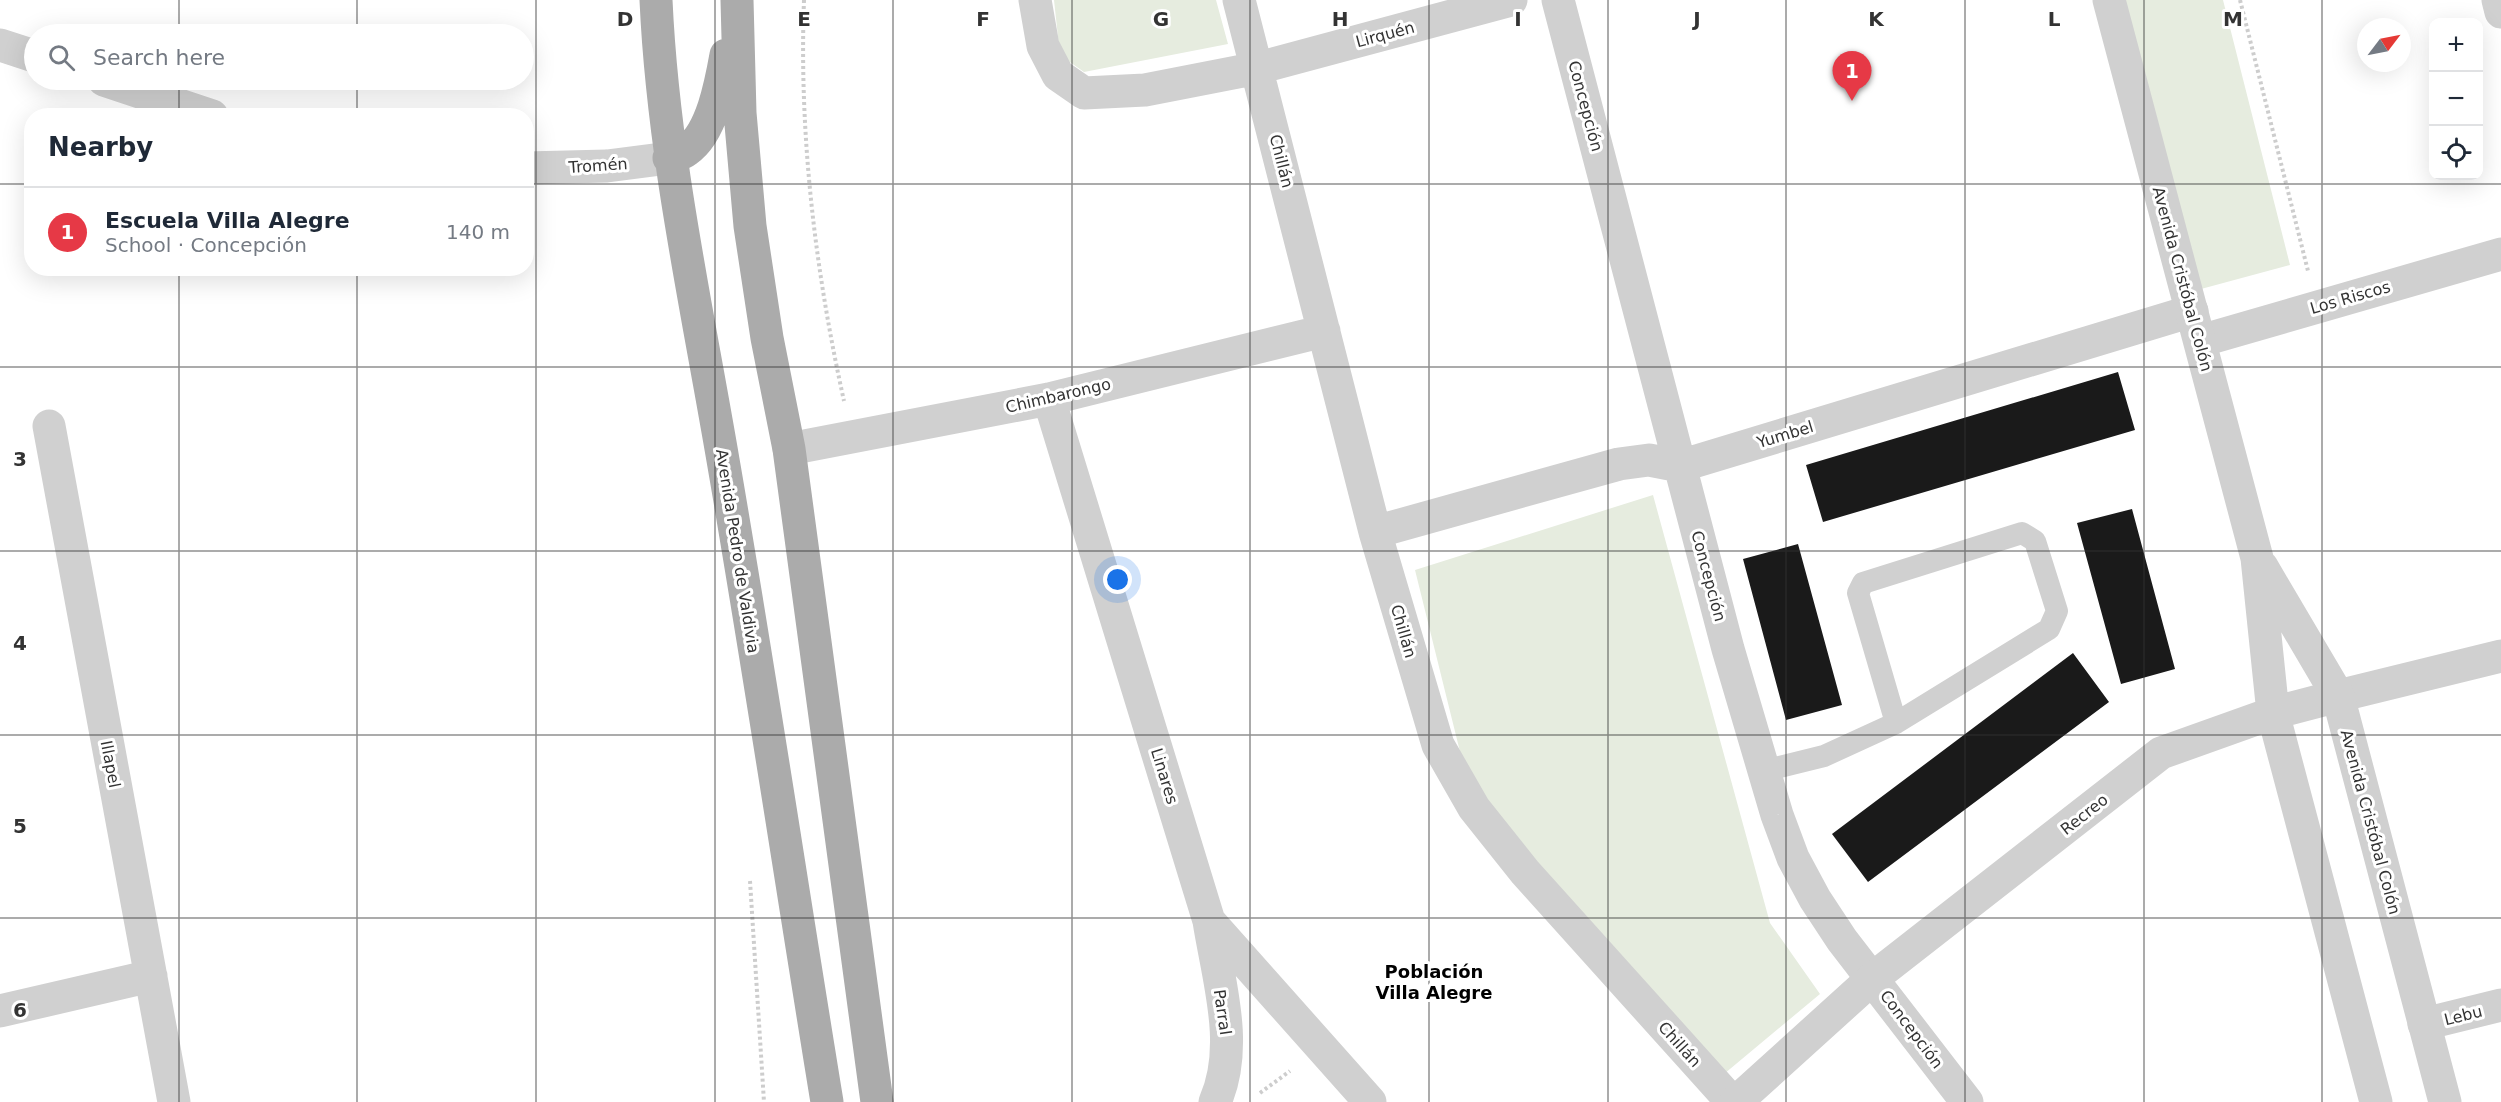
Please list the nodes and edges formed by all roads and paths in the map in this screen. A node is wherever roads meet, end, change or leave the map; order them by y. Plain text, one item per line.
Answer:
1 (656, 0) edge
2 (804, 0) edge
3 (1035, 0) edge
4 (1239, 0) edge
5 (1511, 0) edge
6 (1558, 0) edge
7 (2109, 0) edge
8 (2240, 0) edge
9 (2498, 0) edge
10 (737, 2) edge
11 (2501, 12) edge
12 (0, 45) edge
13 (24, 53) edge
14 (1258, 68) junction
15 (134, 90) edge
16 (188, 108) edge
17 (669, 158) junction
18 (534, 168) edge
19 (2501, 254) edge
20 (2317, 307) junction
21 (2196, 326) junction
22 (1324, 331) junction
23 (1049, 399) junction
24 (49, 426) dead end
25 (852, 437) junction
26 (789, 449) junction
27 (1680, 466) junction
28 (1375, 532) junction
29 (2257, 558) junction
30 (2501, 656) edge
31 (2338, 696) junction
32 (2273, 713) junction
33 (1896, 723) junction
34 (1763, 771) junction
35 (1209, 921) junction
36 (151, 976) junction
37 (1873, 978) junction
38 (2501, 1005) edge
39 (0, 1011) edge
40 (2424, 1024) junction
41 (1323, 1049) junction
42 (1256, 1095) dead end
43 (174, 1102) edge
44 (827, 1102) edge
45 (877, 1102) edge
46 (1215, 1102) edge
47 (1370, 1102) edge
48 (1734, 1102) edge
49 (1967, 1102) edge
50 (2376, 1102) edge
51 (2445, 1102) edge

1 - 17 main road, Avenida Pedro de Valdivia
2 - 25 path
3 - 14 street
4 - 14 street, Chillán
5 - 14 street, Lirquén
6 - 27 street, Concepción
7 - 21 street, Avenida Cristóbal Colón
8 - 20 path
9 - 11 street
10 - 17 main road
10 - 26 main road
12 - 13 street
14 - 22 street, Chillán
15 - 16 street
17 - 18 street, Tromén
17 - 44 main road, Avenida Pedro de Valdivia
19 - 20 street, Los Riscos
20 - 21 street, Los Riscos
21 - 27 street, Yumbel
21 - 29 street, Avenida Cristóbal Colón
22 - 23 street, Chimbarongo
22 - 28 street, Chillán
23 - 25 street, Chimbarongo
23 - 35 street, Linares
24 - 36 street, Illapel
25 - 26 street, Chimbarongo
26 - 45 main road
27 - 28 street, Yumbel
27 - 34 street, Concepción
28 - 48 street, Chillán
29 - 31 street, Avenida Cristóbal Colón
29 - 32 street, Avenida Cristóbal Colón
30 - 31 street, Recreo
31 - 32 street, Recreo
31 - 40 street, Avenida Cristóbal Colón
32 - 37 street, Recreo
32 - 50 street, Avenida Cristóbal Colón
33 - 33 lane
33 - 34 lane
34 - 37 street, Concepción
35 - 41 street, Linares
35 - 46 street, Parral
36 - 39 street
36 - 43 street, Illapel
37 - 48 street, Recreo
37 - 49 street, Concepción
38 - 40 street, Lebu
40 - 51 street, Avenida Cristóbal Colón
41 - 42 path
41 - 47 street, Linares

